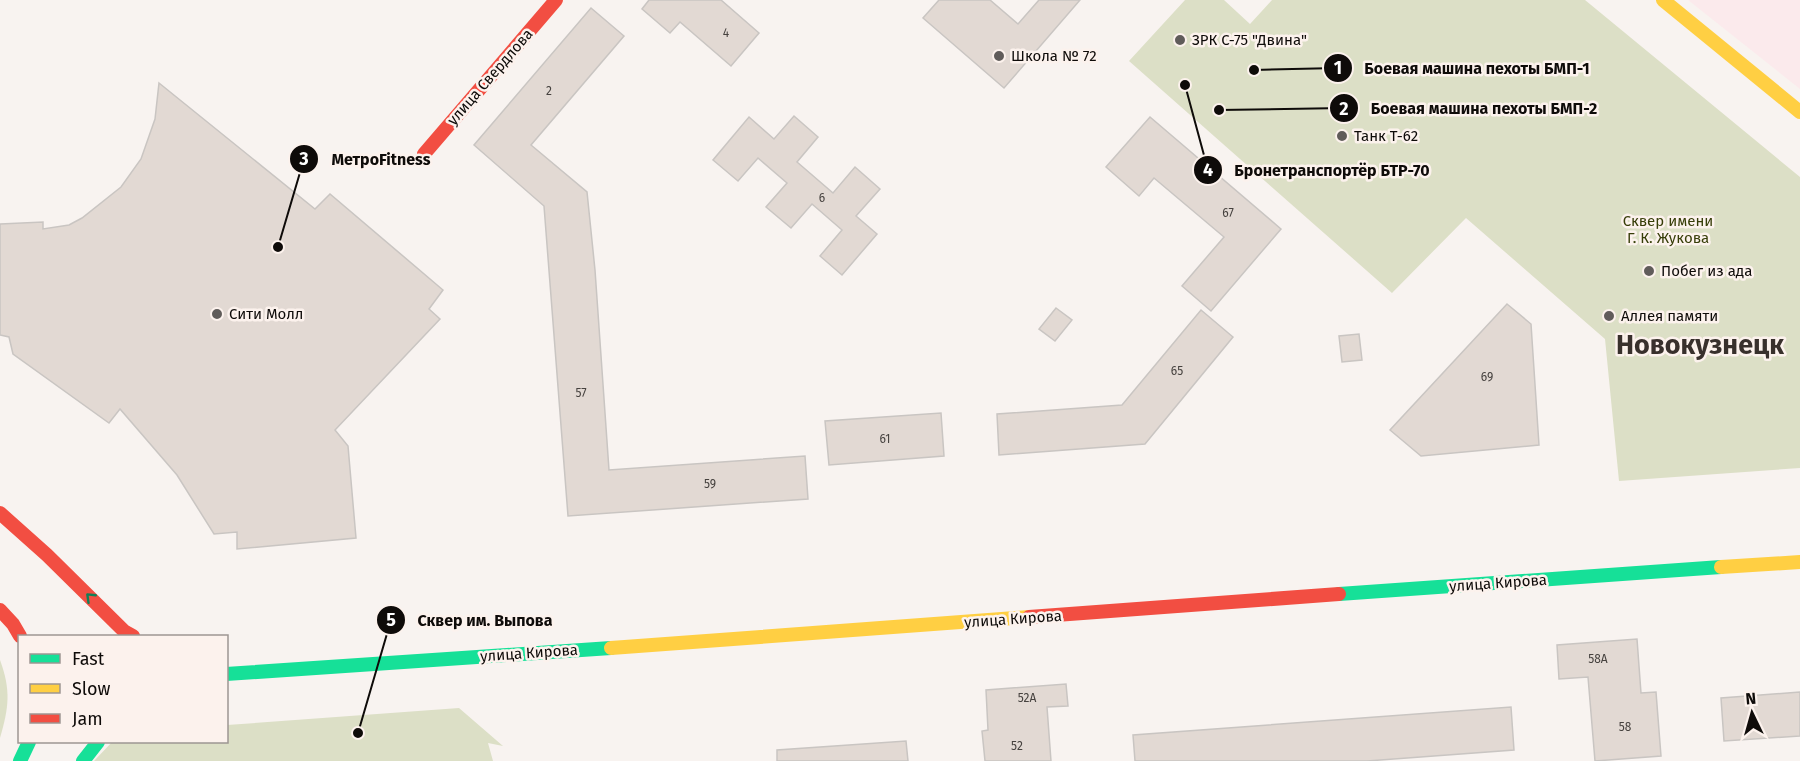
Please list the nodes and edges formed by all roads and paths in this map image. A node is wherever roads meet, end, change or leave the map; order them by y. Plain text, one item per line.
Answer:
1 (556, 0) edge
2 (1663, 0) edge
3 (1800, 112) edge
4 (424, 154) dead end
5 (0, 513) edge
6 (1800, 562) edge
7 (0, 610) edge
8 (19, 635) edge
9 (131, 635) edge
10 (228, 668) edge
11 (255, 672) junction
12 (228, 674) edge
13 (228, 681) edge
14 (28, 743) edge
15 (96, 743) edge
16 (23, 759) edge
17 (83, 761) edge

1 - 4 main road, улица Свердлова
2 - 3 main road
9 -> 5 main road
6 - 11 main road, улица Кирова
7 - 8 main road
10 - 11 main road
11 - 12 main road, улица Кирова
11 - 13 main road
14 - 16 main road
15 - 17 main road

